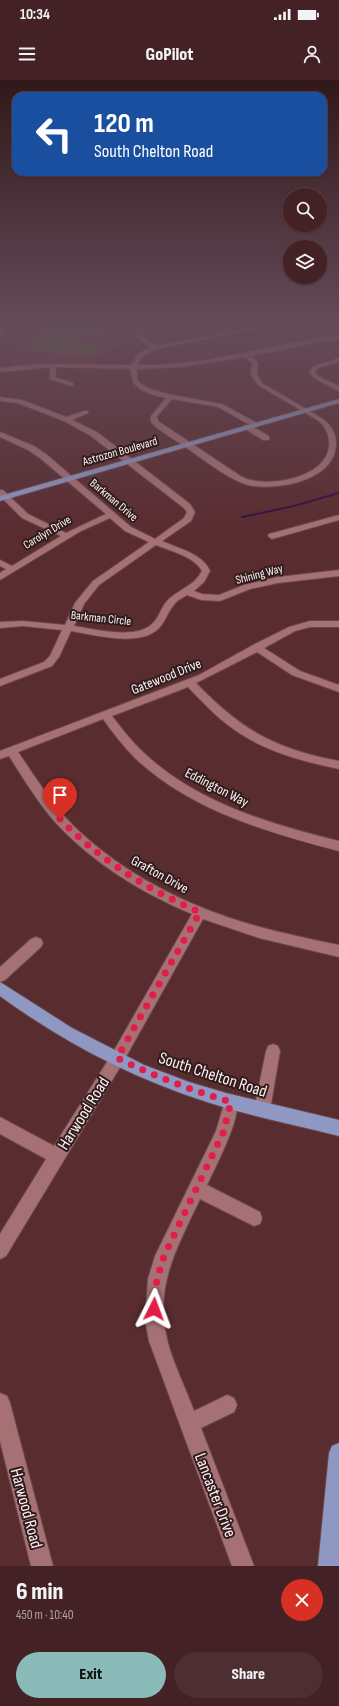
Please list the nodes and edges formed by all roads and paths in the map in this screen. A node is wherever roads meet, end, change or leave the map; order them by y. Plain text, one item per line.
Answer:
1 (159, 394) edge
2 (277, 394) edge
3 (170, 397) junction
4 (0, 399) edge
5 (339, 401) edge
6 (304, 410) junction
7 (86, 412) dead end
8 (66, 420) junction
9 (251, 426) junction
10 (0, 434) edge
11 (266, 438) dead end
12 (186, 445) junction
13 (129, 461) junction
14 (69, 478) junction
15 (2, 496) edge
16 (111, 515) junction
17 (339, 518) edge
18 (67, 536) junction
19 (272, 536) dead end
20 (155, 541) junction
21 (0, 563) edge
22 (12, 569) junction
23 (339, 573) edge
24 (0, 577) edge
25 (186, 591) junction
26 (0, 623) edge
27 (339, 624) edge
28 (68, 628) junction
29 (256, 647) junction
30 (0, 683) edge
31 (190, 683) junction
32 (339, 689) edge
33 (105, 715) junction
34 (6, 753) edge
35 (339, 765) edge
36 (339, 846) edge
37 (200, 912) junction
38 (36, 943) dead end
39 (339, 951) edge
40 (0, 976) edge
41 (0, 988) edge
42 (273, 1051) dead end
43 (117, 1058) junction
44 (231, 1102) junction
45 (262, 1110) junction
46 (0, 1125) edge
47 (339, 1128) edge
48 (56, 1156) junction
49 (196, 1188) junction
50 (254, 1218) dead end
51 (0, 1250) edge
52 (0, 1403) edge
53 (226, 1405) dead end
54 (189, 1424) junction
55 (339, 1452) edge
56 (42, 1566) edge
57 (243, 1566) edge
58 (329, 1566) edge

1 - 3 street
2 - 6 street
3 - 9 street
3 - 12 street
4 - 8 street
5 - 6 main road, Astrozon Boulevard
6 - 9 main road, Astrozon Boulevard
6 - 12 street
7 - 8 street
8 - 13 street
9 - 11 street
9 - 12 main road, Astrozon Boulevard
10 - 14 street, Barkman Drive
12 - 13 main road, Astrozon Boulevard
13 - 14 main road, Astrozon Boulevard
13 - 20 street
14 - 15 main road, Astrozon Boulevard
14 - 16 street, Barkman Drive
15 - 18 street
16 - 18 street, Carolyn Drive
16 - 20 street, Barkman Drive
17 - 19 street
18 - 22 street, Carolyn Drive
20 - 25 street, Barkman Circle
20 - 28 street
21 - 22 street
22 - 24 street, Carolyn Drive
23 - 25 street, Shining Way
25 - 28 street, Barkman Circle
26 - 28 street, Barkman Circle
27 - 29 street, Gatewood Drive
28 - 30 street
29 - 31 street, Gatewood Drive
29 - 32 street
31 - 33 street, Gatewood Drive
31 - 35 street
33 - 34 street, Gatewood Drive
33 - 36 street, Eddington Way
34 - 37 street, Grafton Drive
37 - 39 street, Grafton Drive
37 - 43 street, Harwood Road
38 - 40 street
41 - 43 main road, South Chelton Road
42 - 45 street
43 - 44 main road, South Chelton Road
43 - 48 street, Harwood Road
44 - 45 main road, South Chelton Road
44 - 49 street, Lancaster Drive
45 - 47 main road, South Chelton Road
46 - 48 street
48 - 51 street, Harwood Road
49 - 50 street
49 - 54 street, Lancaster Drive
52 - 56 street, Harwood Road
53 - 54 street
54 - 57 street, Lancaster Drive
55 - 58 main road

